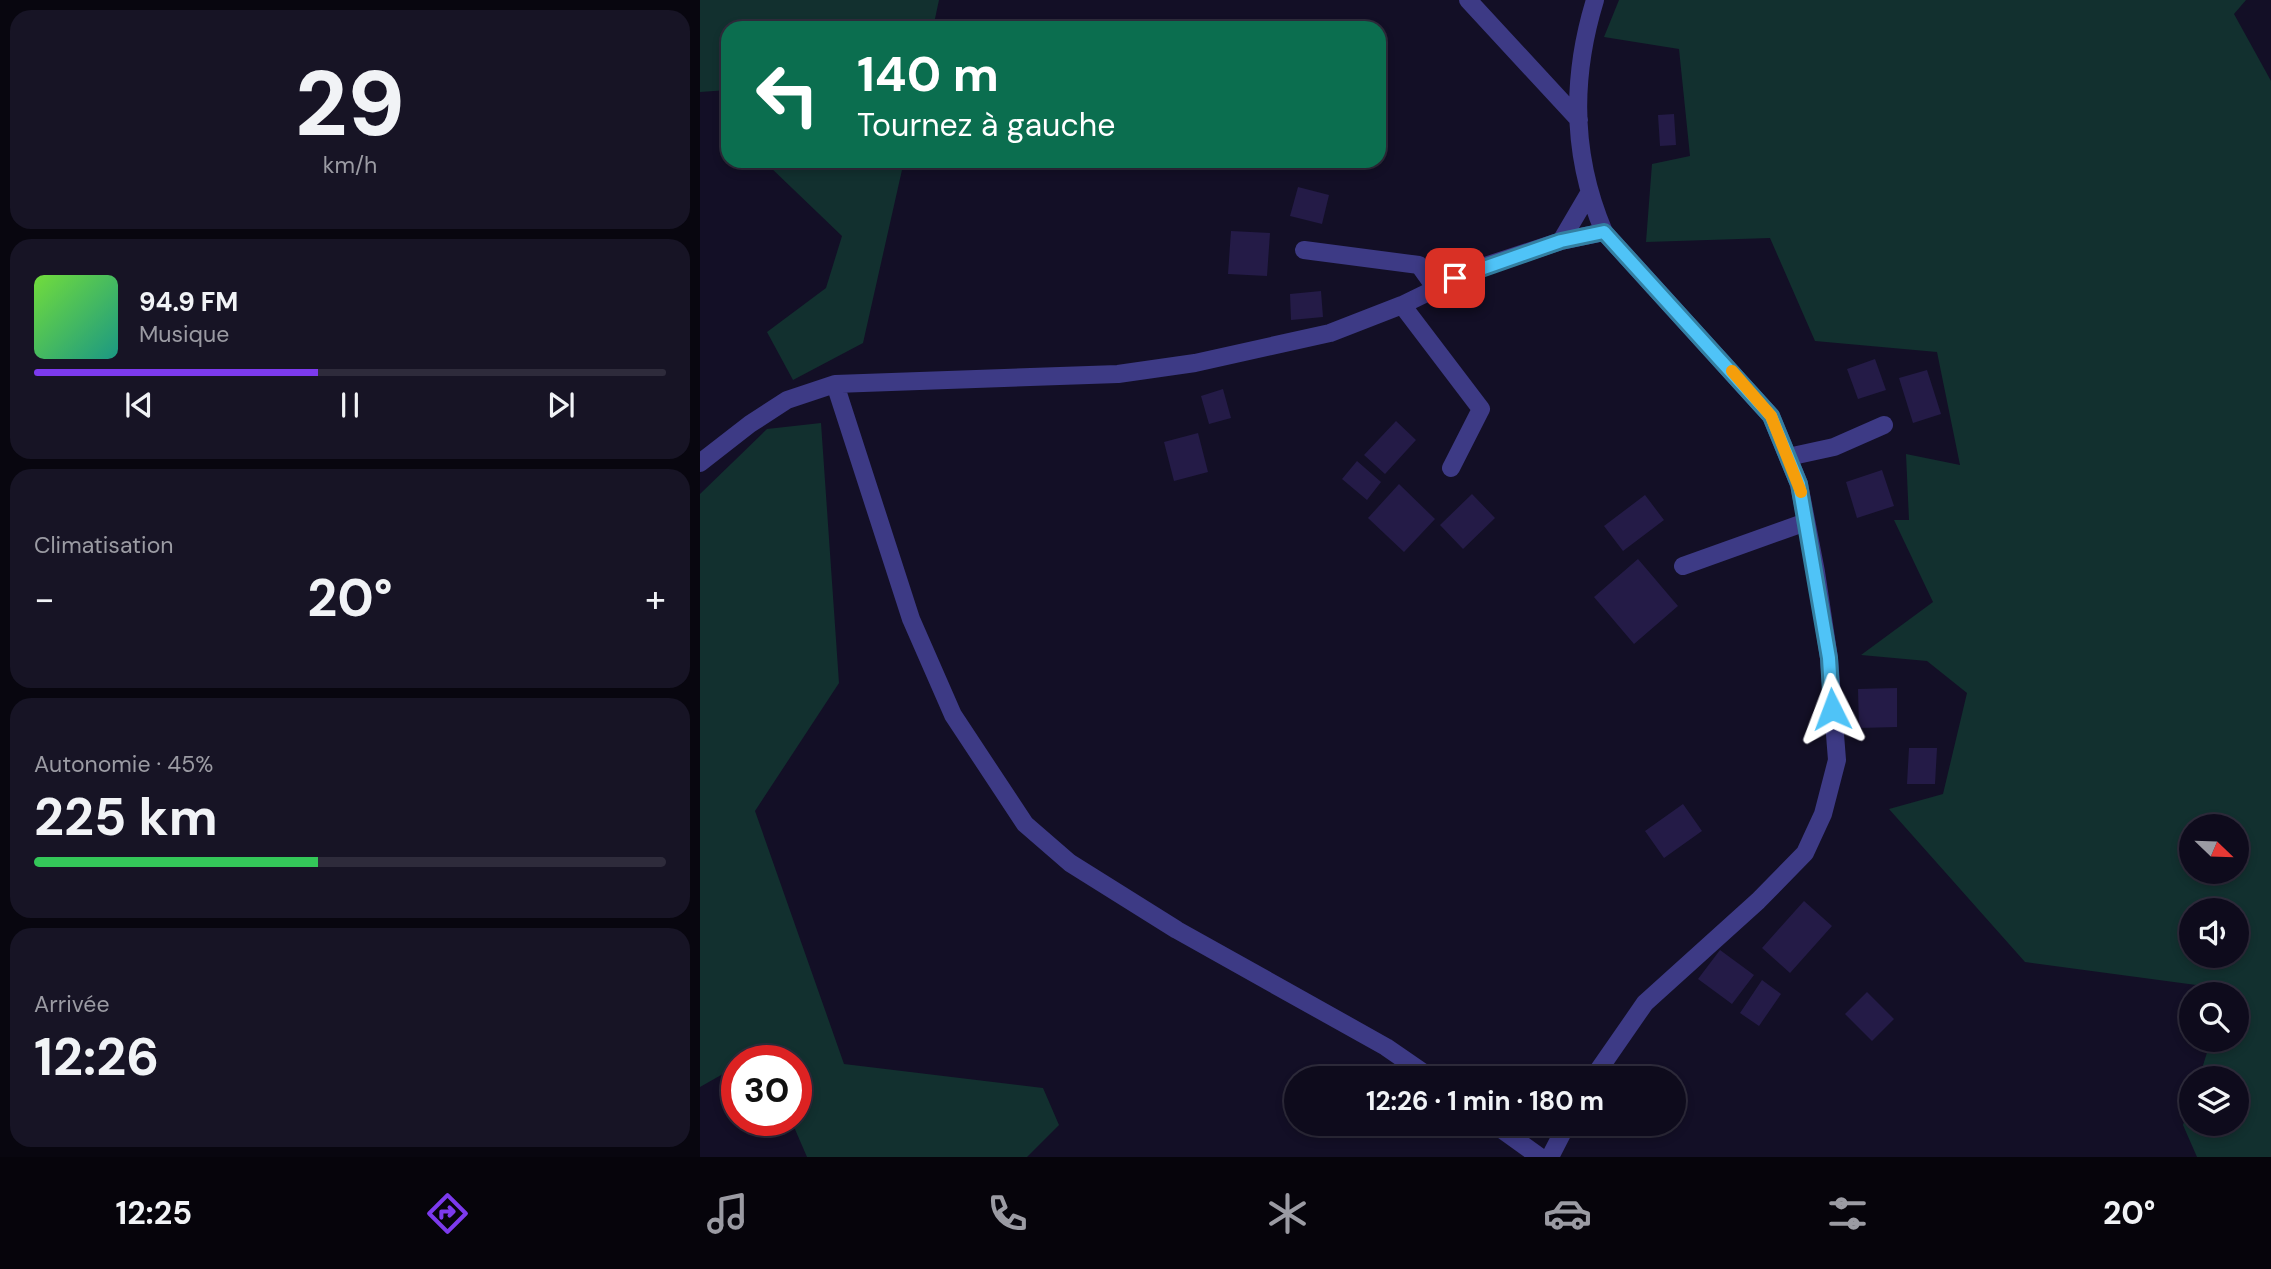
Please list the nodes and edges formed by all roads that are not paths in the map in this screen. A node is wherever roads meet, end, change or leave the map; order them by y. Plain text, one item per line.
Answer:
1 (1468, 0) edge
2 (1595, 0) edge
3 (1579, 120) junction
4 (1588, 195) junction
5 (1604, 232) junction
6 (1561, 241) junction
7 (1304, 250) dead end
8 (1434, 286) junction
9 (1402, 304) junction
10 (835, 384) junction
11 (1884, 425) dead end
12 (1788, 457) junction
13 (700, 463) edge
14 (1451, 468) dead end
15 (1806, 522) junction
16 (1683, 566) dead end
17 (1414, 1066) edge
18 (1601, 1066) edge
19 (1511, 1136) edge
20 (1561, 1136) edge
21 (1540, 1157) edge
22 (1550, 1157) edge

1 - 3 street
2 - 3 street
3 - 4 street
4 - 5 street
4 - 6 street
5 - 6 street
5 - 12 street
6 - 8 street
7 - 8 street
8 - 9 street
9 - 10 street
9 - 14 street
10 - 13 street
10 - 17 street
11 - 12 street
12 - 15 street
15 - 16 street
15 - 18 street
19 - 21 street
20 - 22 street

